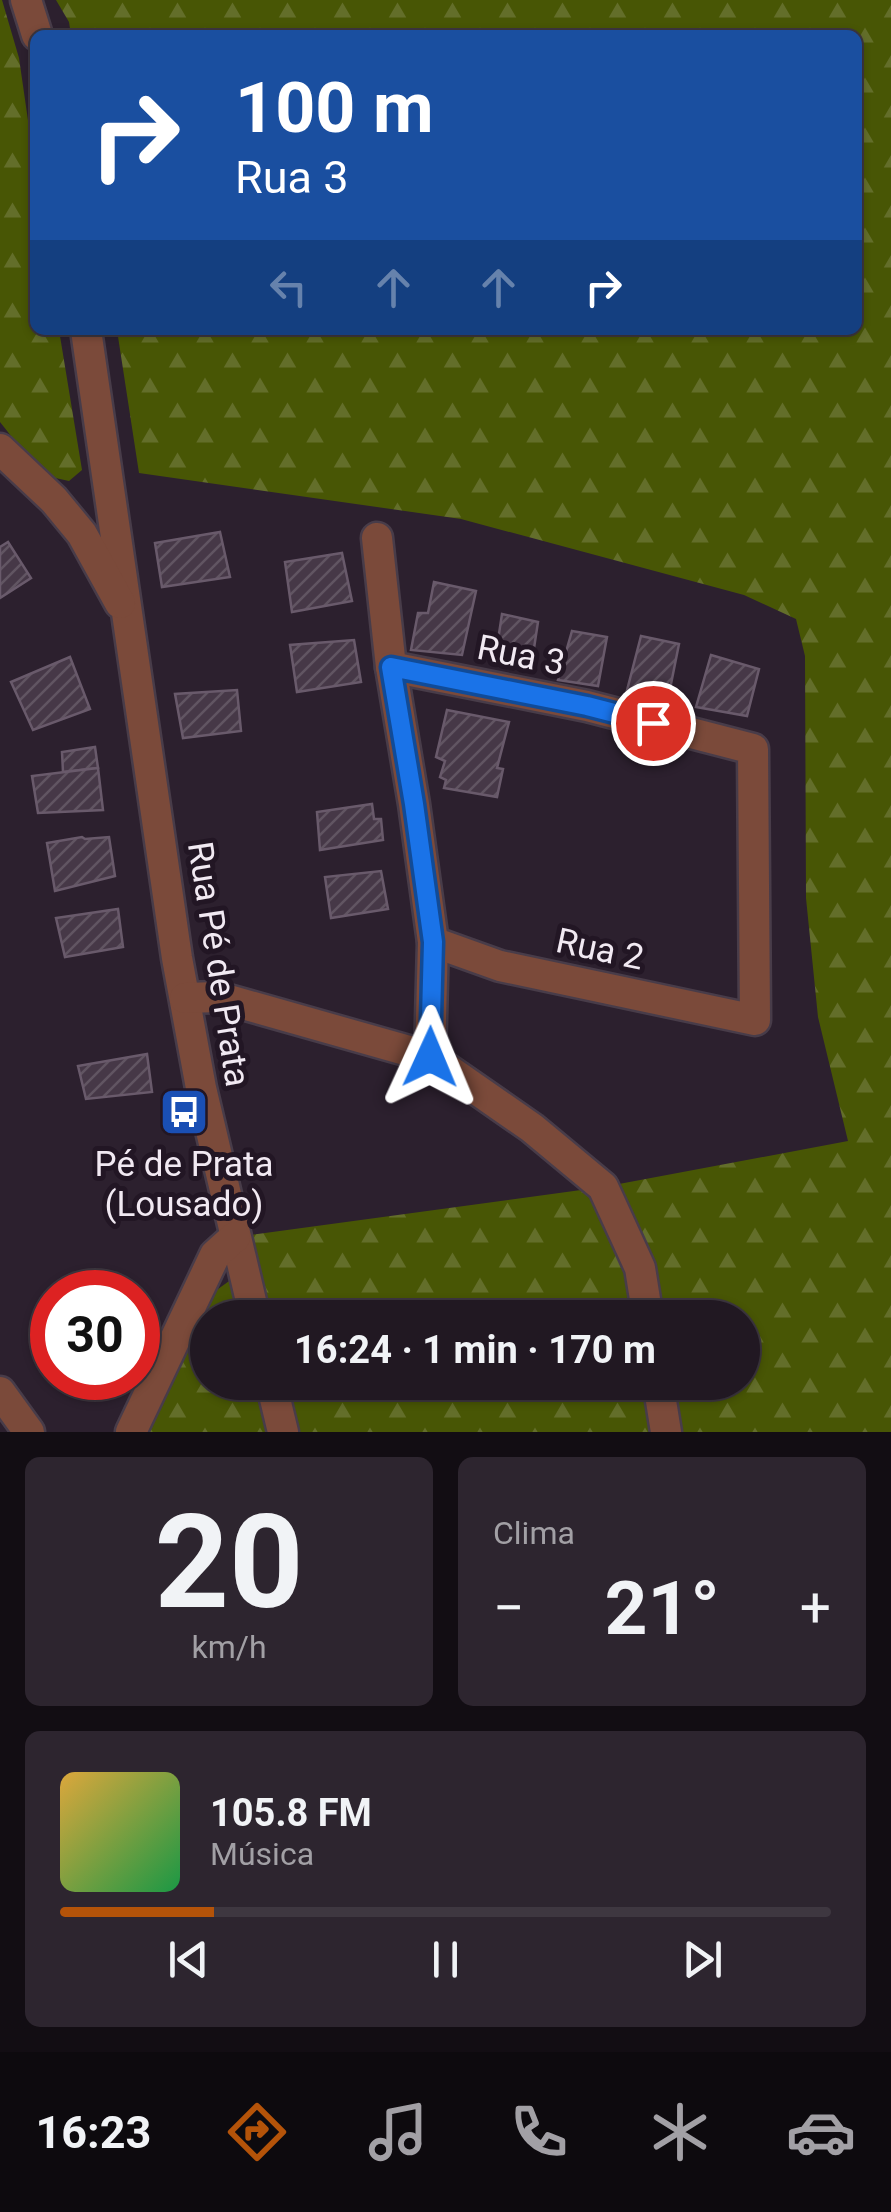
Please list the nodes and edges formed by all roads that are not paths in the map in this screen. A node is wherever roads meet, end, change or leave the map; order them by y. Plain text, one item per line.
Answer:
1 (26, 0) edge
2 (35, 30) edge
3 (87, 335) edge
4 (0, 449) edge
5 (109, 483) junction
6 (54, 500) junction
7 (377, 538) dead end
8 (130, 620) junction
9 (391, 667) junction
10 (433, 942) junction
11 (185, 998) junction
12 (755, 1020) joint
13 (430, 1057) junction
14 (235, 1237) junction
15 (245, 1276) junction
16 (194, 1300) edge
17 (202, 1300) edge
18 (251, 1300) edge
19 (645, 1300) edge
20 (190, 1309) edge
21 (0, 1392) edge
22 (276, 1400) edge
23 (661, 1400) edge
24 (29, 1432) edge
25 (131, 1432) edge
26 (284, 1432) edge
27 (666, 1432) edge

1 - 2 street
3 - 5 street, Rua Pé de Prata
4 - 6 street, Rua Pé de Prata
5 - 6 street
5 - 8 street, Rua Pé de Prata
6 - 8 street, Rua Pé de Prata
7 - 9 street
8 - 11 street, Rua Pé de Prata
9 - 10 street
9 - 12 street, Rua 3
10 - 12 street, Rua 2
10 - 13 street
11 - 13 street
11 - 14 street, Rua Pé de Prata
13 - 19 street
14 - 15 street, Rua Pé de Prata
14 - 16 street
15 - 17 street
15 - 18 street, Rua Pé de Prata
20 - 25 street
21 - 24 street
22 - 26 street
23 - 27 street

